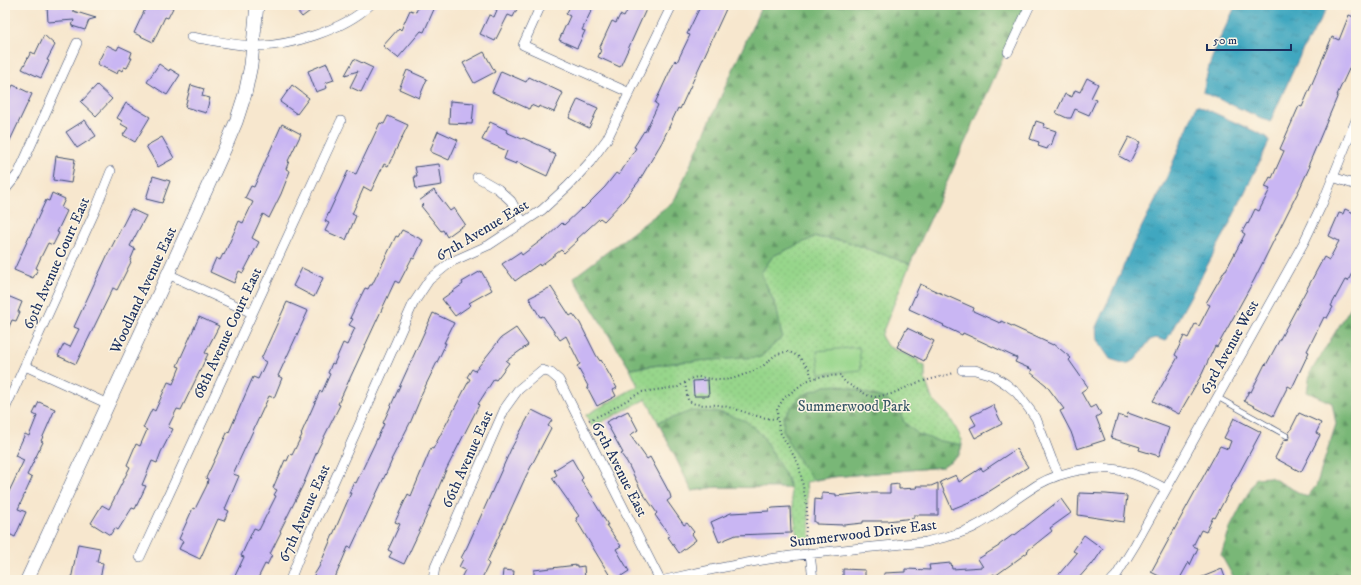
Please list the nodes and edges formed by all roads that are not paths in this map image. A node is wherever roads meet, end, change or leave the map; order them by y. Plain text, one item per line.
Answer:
1 (257, 5) edge
2 (370, 5) edge
3 (541, 5) edge
4 (672, 5) edge
5 (1030, 5) edge
6 (192, 37) dead end
7 (76, 43) dead end
8 (253, 46) junction
9 (1008, 52) dead end
10 (630, 93) junction
11 (1356, 120) edge
12 (341, 121) dead end
13 (111, 171) dead end
14 (477, 177) dead end
15 (1333, 177) junction
16 (1356, 185) edge
17 (5, 190) edge
18 (523, 223) junction
19 (168, 274) junction
20 (252, 313) junction
21 (25, 366) junction
22 (962, 370) road end
23 (551, 373) joint
24 (1217, 397) junction
25 (108, 404) junction
26 (5, 409) edge
27 (1286, 436) dead end
28 (1059, 475) junction
29 (1166, 489) junction
30 (808, 554) junction
31 (140, 557) dead end
32 (1117, 579) edge
33 (27, 580) edge
34 (290, 580) edge
35 (433, 580) edge
36 (660, 580) edge
37 (665, 580) edge
38 (813, 580) edge

1 - 8 street, Woodland Avenue East
2 - 8 street
3 - 10 street
4 - 10 street, 67th Avenue East
5 - 9 street
6 - 8 street
7 - 17 street
8 - 19 street, Woodland Avenue East
10 - 18 street, 67th Avenue East
11 - 15 street, 63rd Avenue West
12 - 20 street, 68th Avenue Court East
13 - 21 street, 69th Avenue Court East
14 - 18 street
15 - 16 street
15 - 24 street, 63rd Avenue West
18 - 34 street, 67th Avenue East
19 - 20 street
19 - 25 street, Woodland Avenue East
20 - 31 street, 68th Avenue Court East
21 - 25 street
21 - 26 street, 69th Avenue Court East
22 - 28 street
23 - 35 street, 66th Avenue East
23 - 36 street, 65th Avenue East
24 - 27 lane
24 - 29 street, 63rd Avenue West
25 - 33 street, Woodland Avenue East
28 - 29 street, Summerwood Drive East
28 - 30 street, Summerwood Drive East
29 - 32 street, 63rd Avenue West
30 - 37 street, Summerwood Drive East
30 - 38 street

